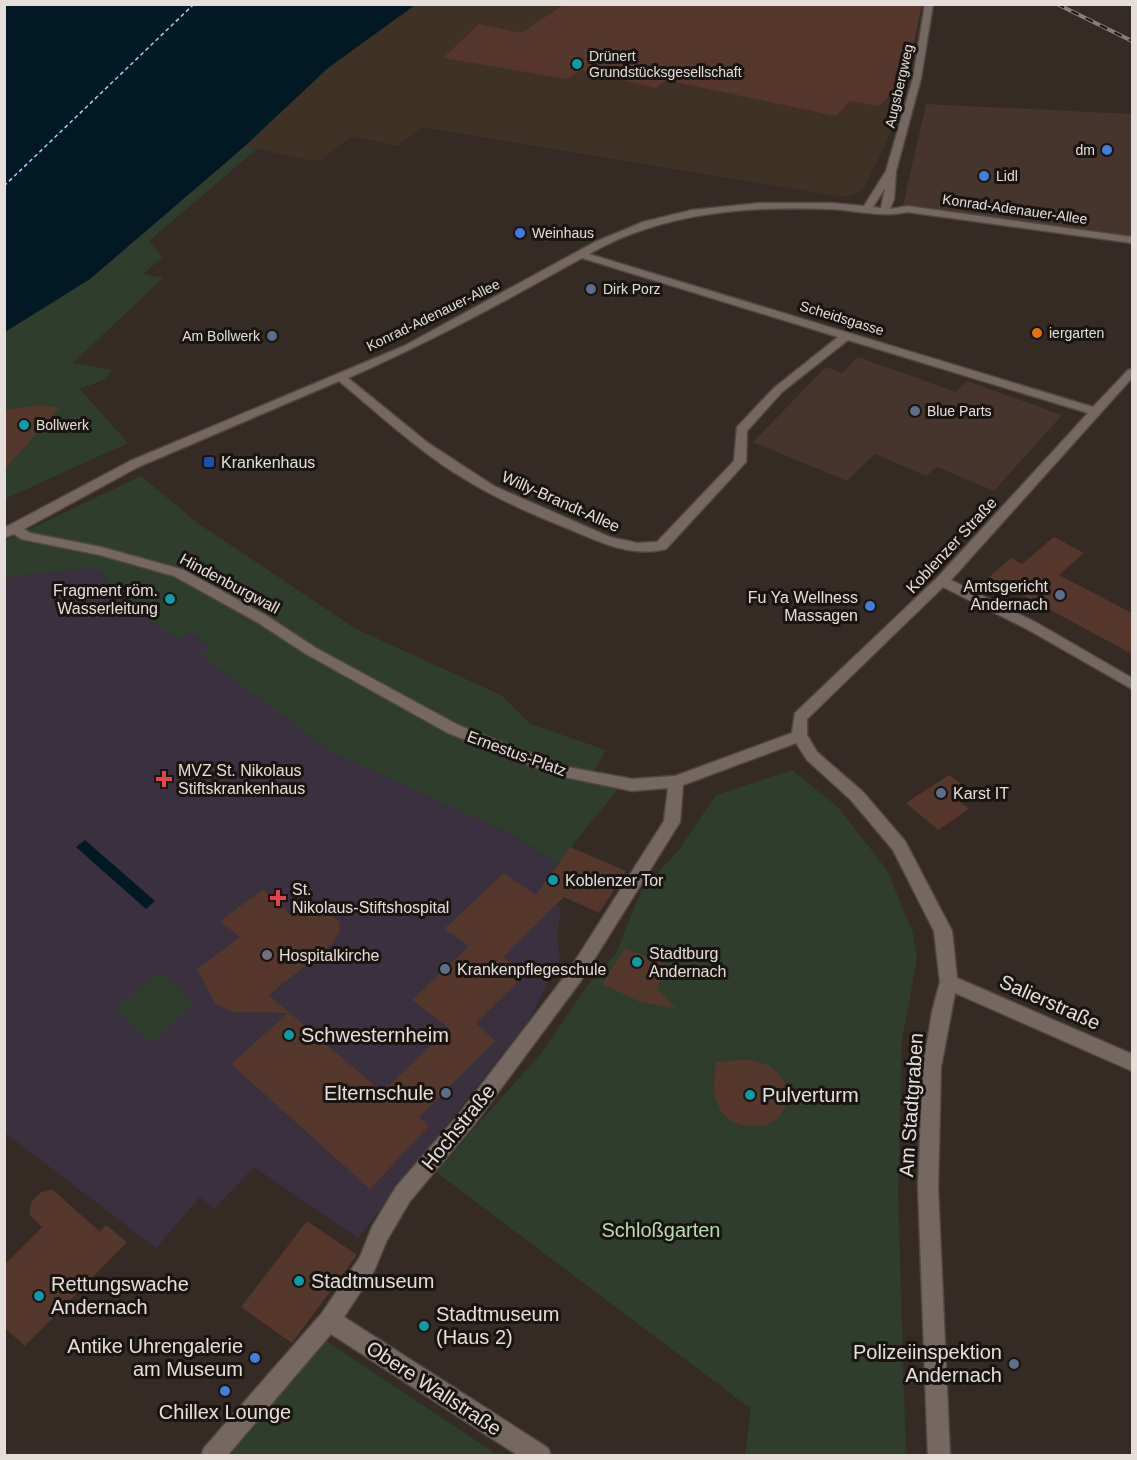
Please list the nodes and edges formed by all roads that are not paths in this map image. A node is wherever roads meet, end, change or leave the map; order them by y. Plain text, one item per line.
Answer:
1 (929, 4) edge
2 (891, 171) junction
3 (867, 210) junction
4 (889, 212) junction
5 (1131, 246) edge
6 (580, 254) junction
7 (846, 335) junction
8 (1132, 372) edge
9 (339, 376) junction
10 (1096, 412) junction
11 (10, 532) edge
12 (942, 581) junction
13 (1132, 684) edge
14 (381, 689) joint
15 (799, 736) junction
16 (676, 782) junction
17 (949, 982) junction
18 (1132, 1063) edge
19 (328, 1320) junction
20 (212, 1455) edge
21 (540, 1455) edge
22 (939, 1455) edge

1 - 2 street, Augsbergweg
2 - 3 street, Augsbergweg
2 - 4 street, Augsbergweg
3 - 4 street, Konrad-Adenauer-Allee
3 - 6 street, Konrad-Adenauer-Allee
4 - 5 street, Konrad-Adenauer-Allee
6 - 7 street, Scheidsgasse
6 - 9 street, Konrad-Adenauer-Allee
7 - 9 street, Willy-Brandt-Allee
7 - 10 street, Scheidsgasse
8 - 10 street, Koblenzer Straße
9 - 11 street, Konrad-Adenauer-Allee
10 - 12 street, Koblenzer Straße
11 - 14 street, Hindenburgwall
12 - 13 street
12 - 15 street, Koblenzer Straße
14 - 16 street, Ernestus-Platz
15 - 16 street, Ernestus-Platz
15 - 17 street, Am Stadtgraben
16 - 19 street, Hochstraße
17 - 18 street, Salierstraße
17 - 22 street, Am Stadtgraben
19 - 20 street, Hochstraße
19 - 21 street, Obere Wallstraße

